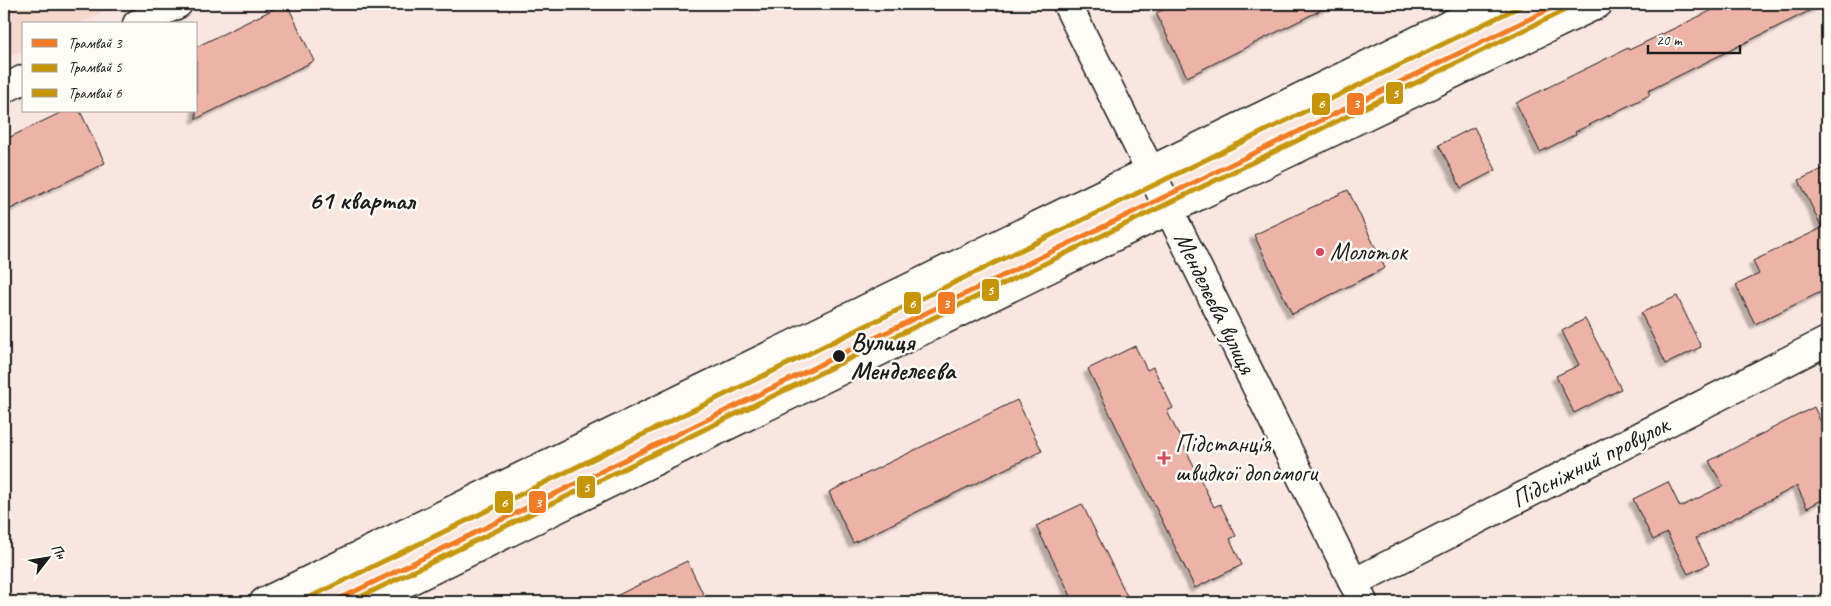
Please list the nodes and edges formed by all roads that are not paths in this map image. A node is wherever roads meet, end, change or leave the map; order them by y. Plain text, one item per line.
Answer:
1 (178, 4) edge
2 (1067, 4) edge
3 (1492, 4) edge
4 (1598, 4) edge
5 (141, 22) edge
6 (22, 80) edge
7 (4, 89) edge
8 (1150, 170) junction
9 (1169, 210) junction
10 (1827, 342) edge
11 (1358, 593) edge
12 (264, 602) edge
13 (366, 602) edge

1 - 5 main road
2 - 8 main road, Менделєєва вулиця
3 - 8 main road
4 - 9 main road
6 - 7 main road
8 - 9 main road, Менделєєва вулиця
8 - 12 main road
9 - 11 main road, Менделєєва вулиця
9 - 13 main road
10 - 11 main road, Підсніжний провулок

